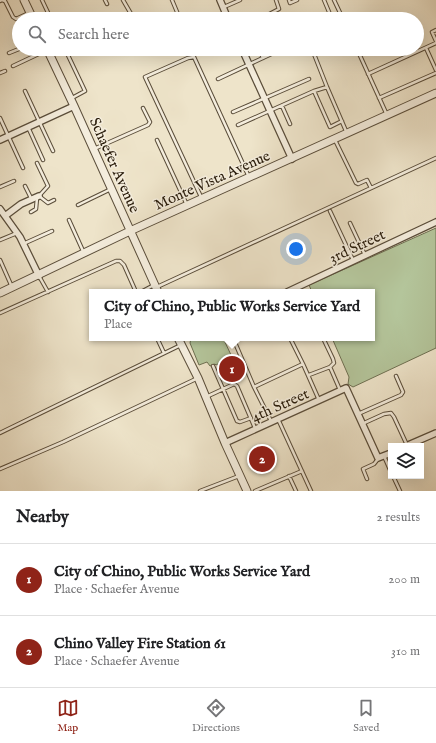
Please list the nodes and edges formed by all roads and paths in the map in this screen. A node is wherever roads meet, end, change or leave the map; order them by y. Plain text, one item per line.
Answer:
1 (24, 0) edge
2 (42, 0) edge
3 (105, 0) edge
4 (123, 0) edge
5 (172, 0) edge
6 (220, 0) edge
7 (240, 0) edge
8 (276, 0) edge
9 (289, 0) edge
10 (297, 0) edge
11 (324, 0) edge
12 (334, 0) edge
13 (0, 1) edge
14 (106, 4) dead end
15 (223, 8) junction
16 (29, 12) edge
17 (48, 12) edge
18 (130, 12) edge
19 (177, 12) edge
20 (225, 12) edge
21 (273, 12) edge
22 (329, 12) edge
23 (340, 12) edge
24 (12, 15) edge
25 (436, 30) edge
26 (436, 42) edge
27 (426, 48) joint
28 (12, 52) edge
29 (9, 53) dead end
30 (33, 56) edge
31 (50, 56) edge
32 (68, 56) edge
33 (245, 56) edge
34 (267, 56) edge
35 (314, 56) edge
36 (360, 56) edge
37 (408, 56) edge
38 (263, 58) joint
39 (249, 64) junction
40 (13, 66) dead end
41 (5, 71) dead end
42 (436, 71) edge
43 (0, 73) edge
44 (368, 74) junction
45 (218, 79) dead end
46 (309, 79) dead end
47 (327, 87) junction
48 (25, 91) dead end
49 (314, 91) junction
50 (436, 93) edge
51 (71, 98) junction
52 (264, 98) junction
53 (379, 98) junction
54 (74, 106) junction
55 (282, 106) junction
56 (144, 108) dead end
57 (270, 111) junction
58 (233, 112) dead end
59 (387, 116) junction
60 (0, 118) edge
61 (342, 121) junction
62 (39, 122) junction
63 (290, 124) dead end
64 (238, 125) dead end
65 (28, 127) junction
66 (347, 134) junction
67 (8, 136) junction
68 (335, 139) junction
69 (0, 140) edge
70 (157, 140) dead end
71 (94, 150) junction
72 (53, 151) dead end
73 (436, 158) edge
74 (292, 159) junction
75 (43, 160) dead end
76 (38, 163) dead end
77 (23, 168) dead end
78 (249, 177) junction
79 (14, 181) dead end
80 (25, 186) dead end
81 (0, 187) edge
82 (371, 188) junction
83 (111, 189) junction
84 (36, 198) junction
85 (202, 199) junction
86 (54, 200) dead end
87 (78, 205) dead end
88 (187, 205) junction
89 (0, 210) edge
90 (330, 211) dead end
91 (31, 212) dead end
92 (5, 216) junction
93 (69, 220) dead end
94 (436, 222) edge
95 (350, 223) dead end
96 (52, 231) dead end
97 (130, 231) junction
98 (17, 233) junction
99 (0, 240) edge
100 (23, 244) junction
101 (84, 253) junction
102 (365, 255) junction
103 (0, 260) edge
104 (354, 261) junction
105 (39, 276) junction
106 (12, 288) junction
107 (156, 288) edge
108 (135, 289) edge
109 (293, 289) edge
110 (48, 292) junction
111 (0, 293) edge
112 (0, 313) edge
113 (158, 341) edge
114 (179, 341) edge
115 (180, 341) edge
116 (234, 341) edge
117 (292, 341) edge
118 (325, 341) edge
119 (164, 353) junction
120 (303, 364) junction
121 (213, 366) dead end
122 (330, 367) junction
123 (309, 375) junction
124 (396, 376) dead end
125 (198, 378) junction
126 (254, 387) junction
127 (223, 389) junction
128 (343, 390) junction
129 (206, 397) junction
130 (320, 400) junction
131 (358, 414) junction
132 (251, 418) junction
133 (278, 419) junction
134 (271, 422) junction
135 (362, 424) junction
136 (256, 429) junction
137 (0, 433) edge
138 (436, 433) edge
139 (225, 443) junction
140 (405, 443) edge
141 (413, 443) edge
142 (388, 454) edge
143 (381, 457) junction
144 (388, 468) edge
145 (0, 469) edge
146 (302, 471) junction
147 (240, 476) junction
148 (289, 476) junction
149 (367, 479) dead end
150 (394, 479) edge
151 (200, 491) edge
152 (248, 491) edge
153 (255, 491) edge
154 (296, 491) edge
155 (311, 491) edge
156 (400, 491) edge

1 - 16 street
2 - 17 lane
3 - 14 lane
4 - 18 lane
5 - 19 lane
6 - 15 street
7 - 15 lane
8 - 21 lane
9 - 10 lane
11 - 22 lane
12 - 23 lane
13 - 24 lane
15 - 20 street
25 - 26 lane
26 - 27 lane
27 - 42 lane
28 - 29 lane
30 - 40 lane
31 - 51 street, Schaefer Avenue
32 - 51 lane
33 - 39 street
34 - 38 lane
35 - 47 lane
36 - 44 lane
37 - 44 lane
38 - 39 lane
39 - 45 lane
39 - 52 street
41 - 43 lane
42 - 53 lane
44 - 53 lane
46 - 52 lane
47 - 49 lane
47 - 61 lane
48 - 62 lane
49 - 55 lane
49 - 61 lane
50 - 59 street, Monte Vista Avenue
51 - 54 street, Schaefer Avenue
52 - 57 street
52 - 58 lane
53 - 59 lane
54 - 62 street
54 - 71 street, Schaefer Avenue
55 - 57 lane
55 - 63 lane
56 - 71 lane
57 - 64 lane
57 - 74 street
59 - 66 street, Monte Vista Avenue
60 - 67 lane
61 - 66 lane
62 - 65 street
62 - 72 lane
65 - 67 street
65 - 75 lane
66 - 68 street, Monte Vista Avenue
67 - 69 street
67 - 77 lane
68 - 74 street, Monte Vista Avenue
68 - 82 lane
70 - 88 lane
71 - 83 street, Schaefer Avenue
73 - 82 lane
74 - 78 street, Monte Vista Avenue
76 - 84 lane
78 - 85 street, Monte Vista Avenue
78 - 85 lane
79 - 81 lane
80 - 84 lane
82 - 107 lane
83 - 87 lane
83 - 97 street, Schaefer Avenue
84 - 86 lane
84 - 91 lane
84 - 92 street
85 - 88 street, Monte Vista Avenue
88 - 97 street, Monte Vista Avenue
89 - 92 street
90 - 104 lane
92 - 98 street
93 - 101 lane
94 - 102 street, 3rd Street
95 - 102 lane
96 - 100 lane
97 - 101 street, Monte Vista Avenue
97 - 107 street, Schaefer Avenue
98 - 99 lane
98 - 100 street
100 - 105 street
101 - 105 street, Monte Vista Avenue
102 - 104 street, 3rd Street
103 - 106 lane
104 - 109 street, 3rd Street
105 - 106 street, Monte Vista Avenue
105 - 110 lane
106 - 111 street, Monte Vista Avenue
108 - 110 lane
110 - 112 lane
113 - 119 lane
114 - 119 lane
115 - 125 street
116 - 126 lane
117 - 120 lane
118 - 122 lane
119 - 137 lane
120 - 123 lane
120 - 126 lane
121 - 127 lane
122 - 123 lane
122 - 128 lane
123 - 130 lane
124 - 131 lane
125 - 129 street
125 - 145 lane
126 - 134 lane
127 - 129 lane
127 - 132 lane
127 - 132 lane
128 - 130 street, 4th Street
128 - 131 street
129 - 139 street
130 - 133 street, 4th Street
131 - 135 street
132 - 136 lane
133 - 134 street, 4th Street
133 - 146 lane
134 - 136 street, 4th Street
135 - 140 lane
135 - 143 street
136 - 139 street, 4th Street
138 - 141 street
139 - 147 street
142 - 143 street
143 - 144 lane
143 - 149 lane
146 - 148 lane
146 - 155 lane
147 - 151 lane
147 - 152 street
148 - 153 lane
148 - 154 lane
150 - 156 lane

